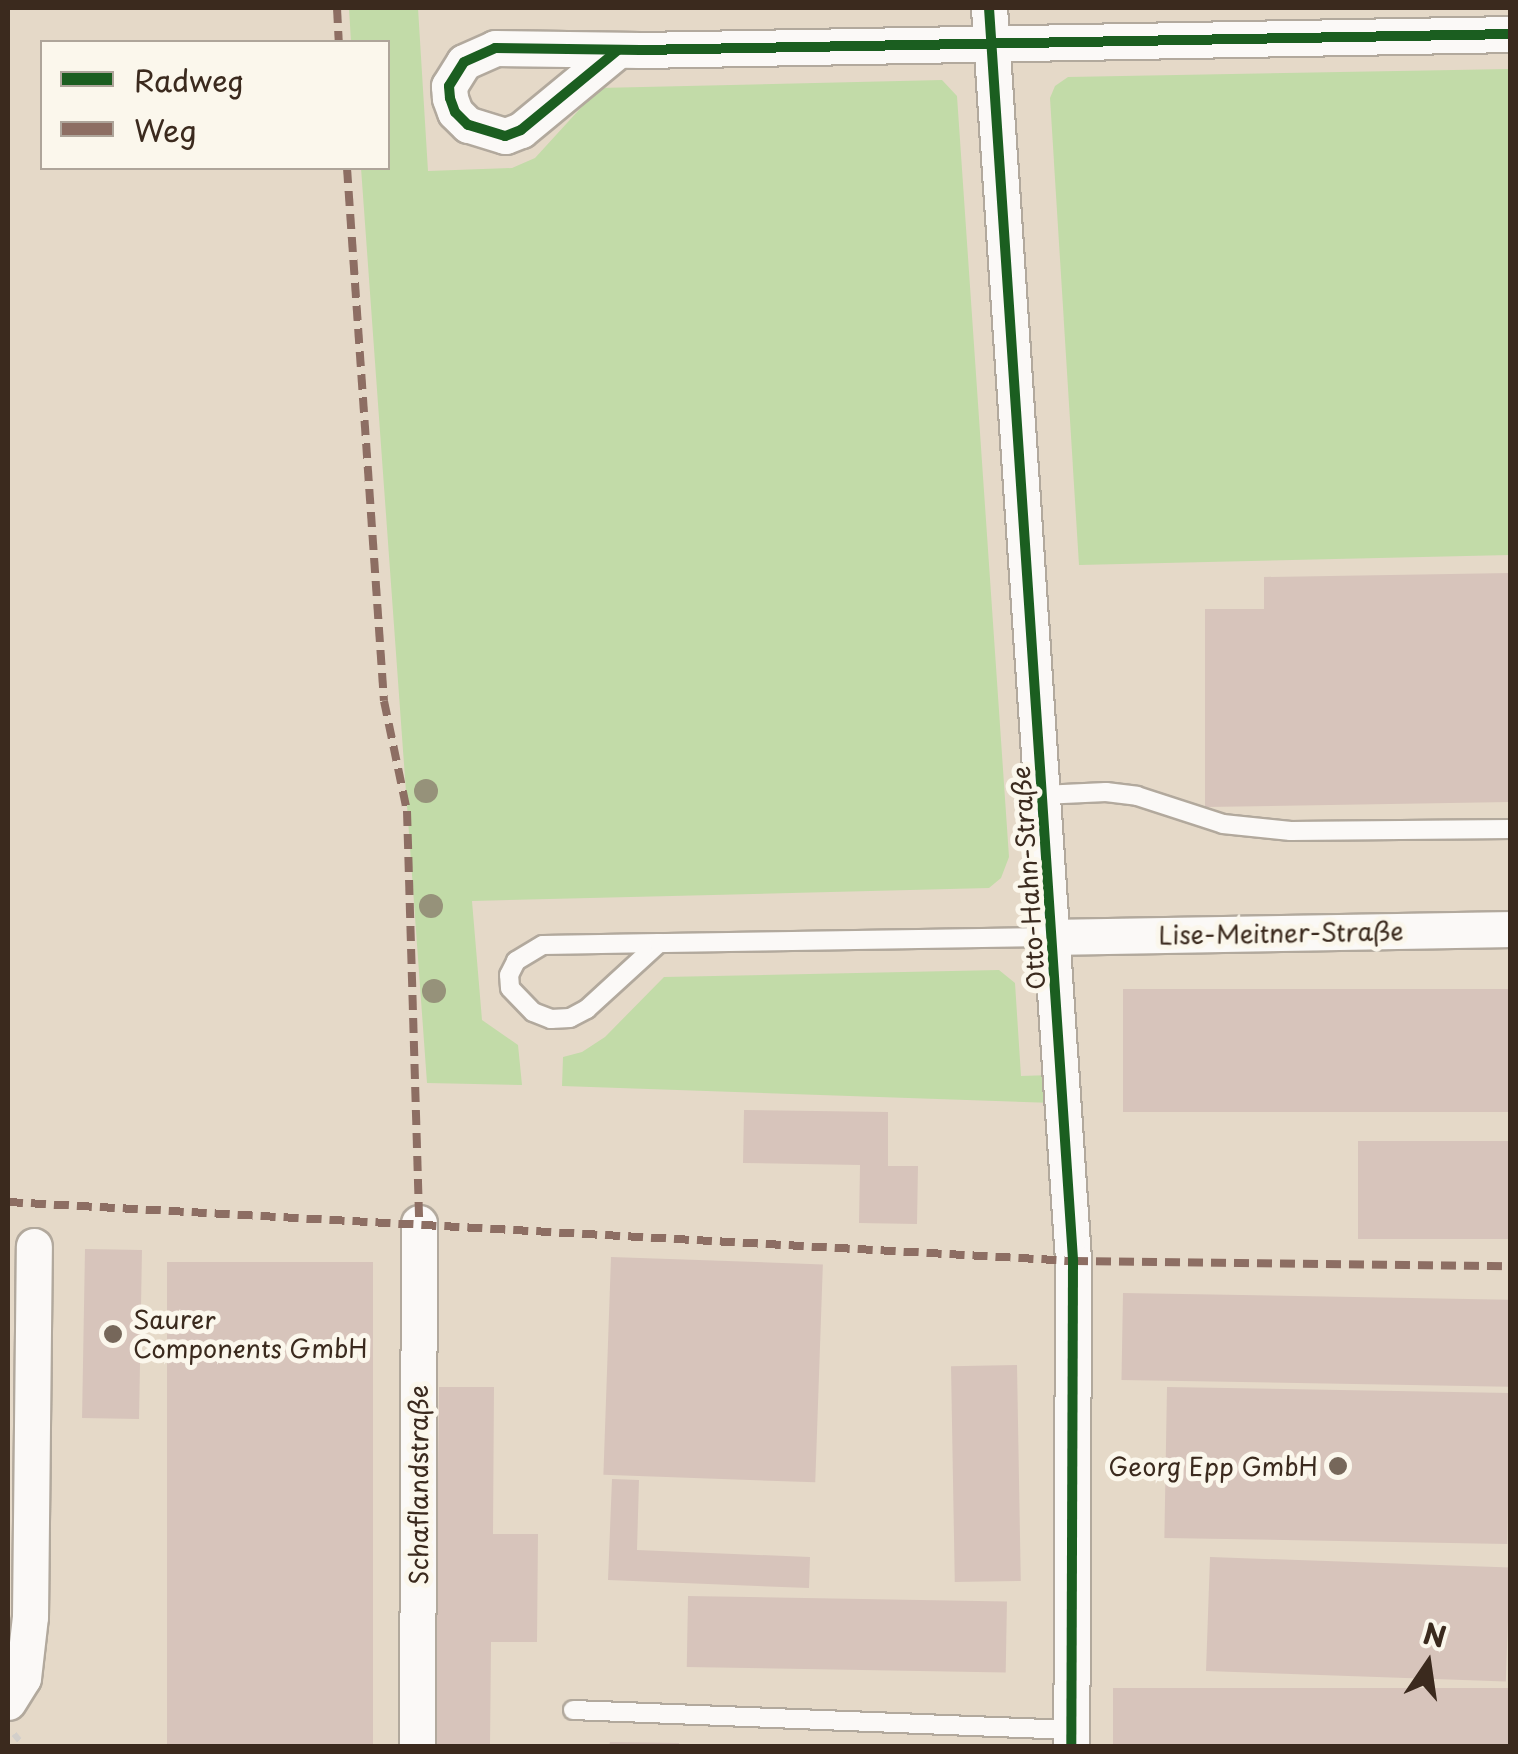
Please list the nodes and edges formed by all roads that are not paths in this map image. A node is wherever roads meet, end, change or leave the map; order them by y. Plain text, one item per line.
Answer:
1 (988, 8) edge
2 (1510, 34) edge
3 (991, 45) junction
4 (618, 50) dead end
5 (1042, 796) junction
6 (1510, 829) edge
7 (1510, 930) edge
8 (1052, 937) junction
9 (659, 943) junction
10 (419, 1223) dead end
11 (34, 1246) dead end
12 (19, 1618) edge
13 (8, 1702) edge
14 (573, 1710) dead end
15 (1071, 1739) edge
16 (417, 1746) edge

1 - 3 street, Otto-Hahn-Straße
2 - 3 street
3 - 4 street
3 - 5 street, Otto-Hahn-Straße
5 - 6 lane
5 - 8 street, Otto-Hahn-Straße
7 - 8 street, Lise-Meitner-Straße
8 - 9 lane
8 - 15 street, Otto-Hahn-Straße
9 - 9 lane
10 - 16 street, Schaflandstraße
11 - 12 street
12 - 13 street
14 - 15 lane

